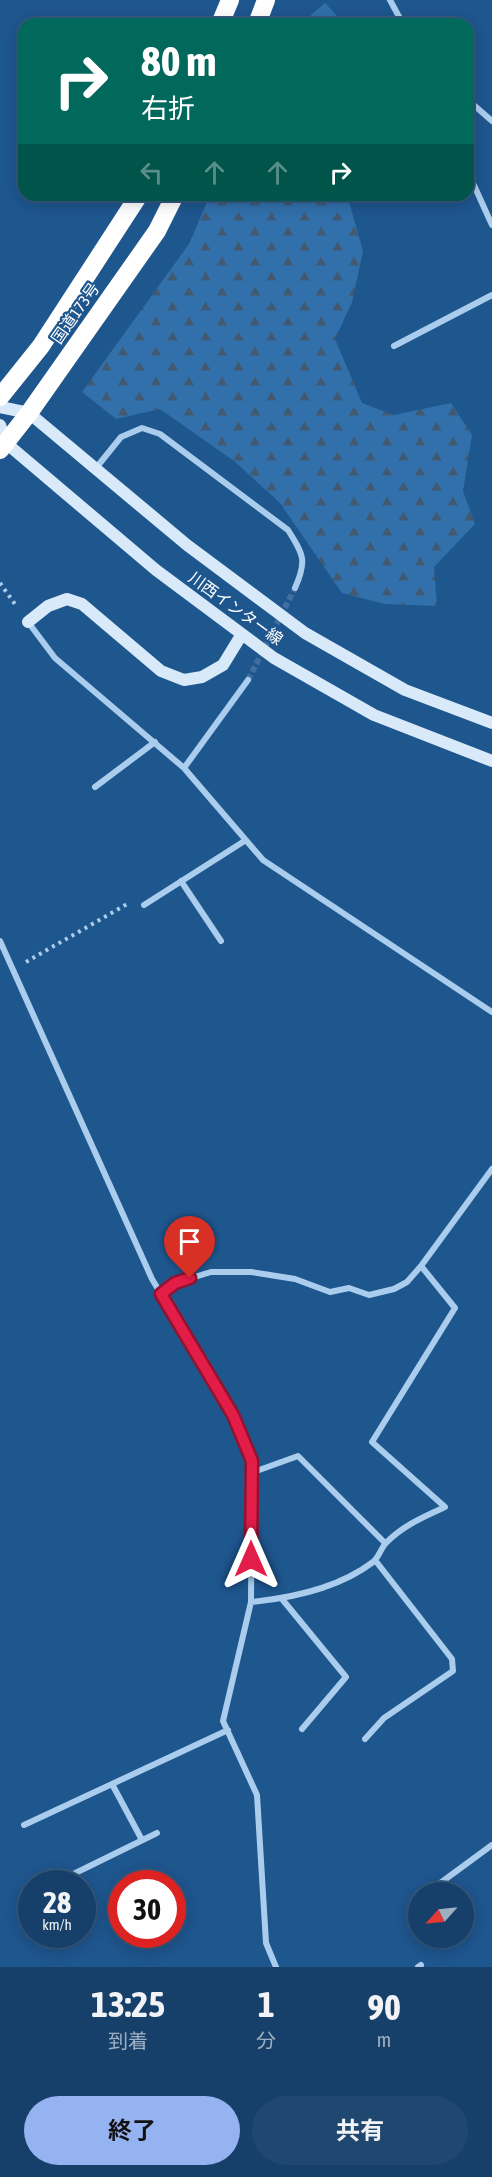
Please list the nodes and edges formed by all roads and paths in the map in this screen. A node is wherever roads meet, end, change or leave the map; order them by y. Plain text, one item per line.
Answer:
1 (230, 0) edge
2 (266, 0) edge
3 (390, 0) edge
4 (222, 18) edge
5 (259, 18) edge
6 (400, 18) edge
7 (474, 105) edge
8 (492, 121) edge
9 (474, 185) edge
10 (135, 201) edge
11 (172, 201) edge
12 (492, 225) edge
13 (492, 295) edge
14 (394, 346) dead end
15 (0, 397) edge
16 (0, 407) edge
17 (28, 413) junction
18 (0, 425) edge
19 (3, 446) edge
20 (95, 469) junction
21 (0, 583) edge
22 (295, 588) tunnel mouth
23 (28, 622) junction
24 (242, 634) junction
25 (248, 680) tunnel mouth
26 (492, 723) edge
27 (155, 742) junction
28 (492, 761) edge
29 (184, 768) junction
30 (95, 787) dead end
31 (246, 840) junction
32 (181, 881) junction
33 (144, 904) joint
34 (0, 941) edge
35 (221, 941) dead end
36 (13, 970) junction
37 (492, 1012) edge
38 (492, 1169) edge
39 (421, 1266) junction
40 (161, 1294) junction
41 (251, 1473) junction
42 (385, 1543) junction
43 (375, 1560) junction
44 (282, 1599) junction
45 (251, 1602) junction
46 (228, 1730) junction
47 (302, 1730) dead end
48 (365, 1739) dead end
49 (112, 1784) junction
50 (24, 1825) dead end
51 (157, 1833) dead end
52 (142, 1840) junction
53 (492, 1845) edge
54 (81, 1870) edge
55 (442, 1882) edge
56 (276, 1967) edge

1 - 4 highway
2 - 5 highway
3 - 6 street
7 - 8 street
9 - 12 street
10 - 15 highway, 国道173号
11 - 17 highway, 国道173号
13 - 14 street
16 - 17 main road, 川西インター線
17 - 19 highway, 国道173号
17 - 20 main road, 川西インター線
18 - 19 main road
19 - 24 main road, 川西インター線
20 - 22 street
20 - 26 main road, 川西インター線
21 - 23 path
23 - 24 main road
23 - 27 street
24 - 28 main road, 川西インター線
25 - 29 street
27 - 29 street
27 - 30 street
29 - 31 street
31 - 32 street
31 - 37 street
32 - 33 street
32 - 35 street
33 - 36 path
34 - 36 street
36 - 40 street
38 - 39 street
39 - 40 street
39 - 42 street
40 - 41 street
41 - 42 street
41 - 45 street
42 - 43 street
43 - 44 street
43 - 48 street
44 - 45 street
44 - 47 street
45 - 46 street
46 - 49 street
46 - 56 street
49 - 50 street
49 - 52 street
51 - 52 street
52 - 54 street
53 - 55 street

